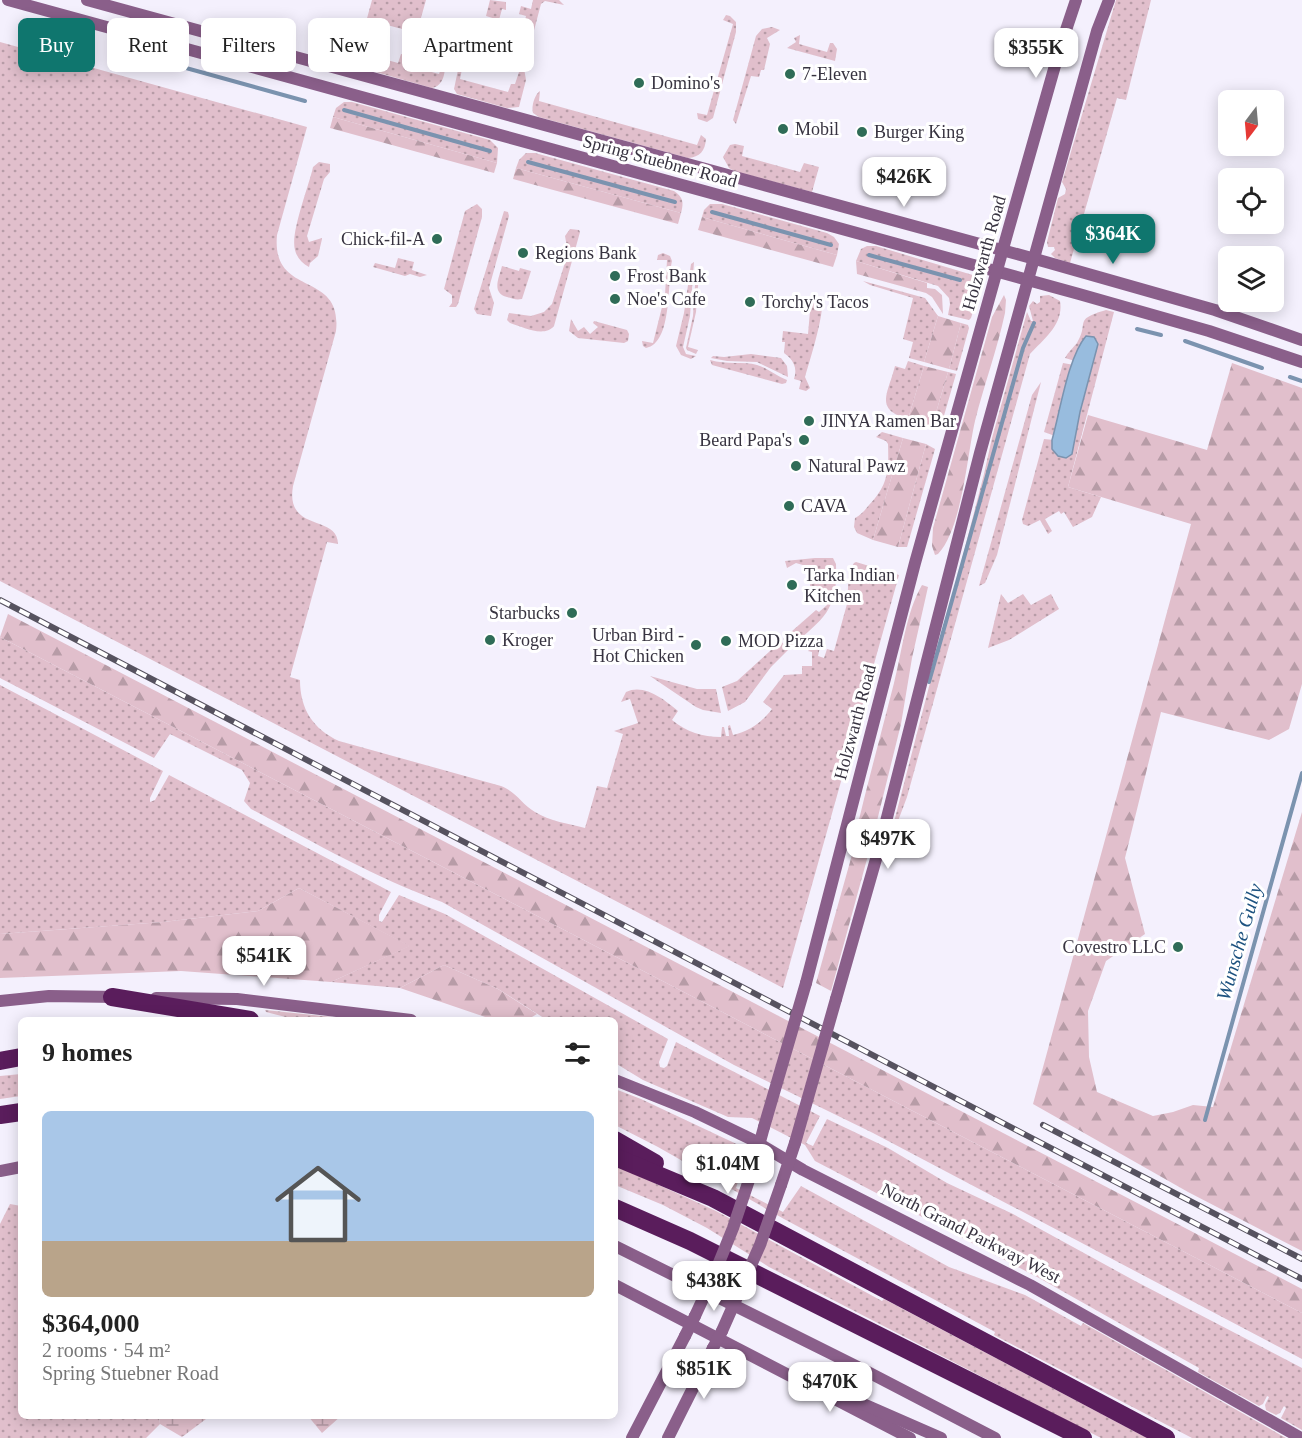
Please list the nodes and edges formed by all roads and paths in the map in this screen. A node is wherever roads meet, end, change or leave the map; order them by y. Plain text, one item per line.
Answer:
1 (8, 0) edge
2 (87, 0) edge
3 (1076, 0) edge
4 (1109, 0) edge
5 (308, 60) edge
6 (331, 72) edge
7 (348, 72) edge
8 (353, 72) edge
9 (327, 88) junction
10 (1003, 250) junction
11 (1034, 258) junction
12 (997, 272) junction
13 (1028, 280) junction
14 (1302, 340) edge
15 (1302, 362) edge
16 (112, 997) junction
17 (0, 1001) edge
18 (232, 1017) edge
19 (386, 1017) edge
20 (18, 1058) edge
21 (0, 1061) edge
22 (618, 1081) edge
23 (18, 1112) edge
24 (0, 1115) edge
25 (618, 1142) edge
26 (759, 1144) junction
27 (618, 1158) edge
28 (789, 1162) junction
29 (18, 1168) edge
30 (0, 1171) edge
31 (18, 1176) edge
32 (0, 1177) edge
33 (713, 1198) junction
34 (618, 1209) edge
35 (618, 1248) edge
36 (618, 1287) edge
37 (706, 1292) junction
38 (734, 1305) junction
39 (765, 1362) junction
40 (632, 1438) edge
41 (668, 1438) edge
42 (910, 1438) edge
43 (941, 1438) edge
44 (995, 1438) edge
45 (1083, 1438) edge
46 (1166, 1438) edge
47 (1301, 1438) edge

1 - 9 main road, Spring Stuebner Road
2 - 5 main road, Spring Stuebner Road
3 - 10 main road, Holzwarth Road
4 - 11 main road
6 - 9 main road
7 - 9 main road
8 - 10 main road, Spring Stuebner Road
9 - 12 main road, Spring Stuebner Road
10 - 11 main road, Spring Stuebner Road
10 - 12 main road, Holzwarth Road
11 - 13 main road
11 - 14 main road, Spring Stuebner Road
12 - 13 main road, Spring Stuebner Road
12 - 26 main road, Holzwarth Road, bridge
13 - 15 main road, Spring Stuebner Road
13 - 28 main road, bridge
16 - 17 main road
16 - 18 highway
16 - 19 main road
20 - 21 highway
22 - 26 main road, North Grand Parkway West
23 - 24 highway
25 - 33 highway
26 - 28 main road, North Grand Parkway West
26 - 37 main road, Holzwarth Road, bridge
27 - 33 highway
28 - 38 main road, bridge
28 - 47 main road, North Grand Parkway West
29 - 30 main road
31 - 32 main road
33 - 46 highway
34 - 45 highway
35 - 37 main road
36 - 39 main road
37 - 38 main road
37 - 40 main road, Holzwarth Road, bridge
38 - 41 main road, bridge
38 - 44 main road
39 - 42 main road
39 - 43 main road

